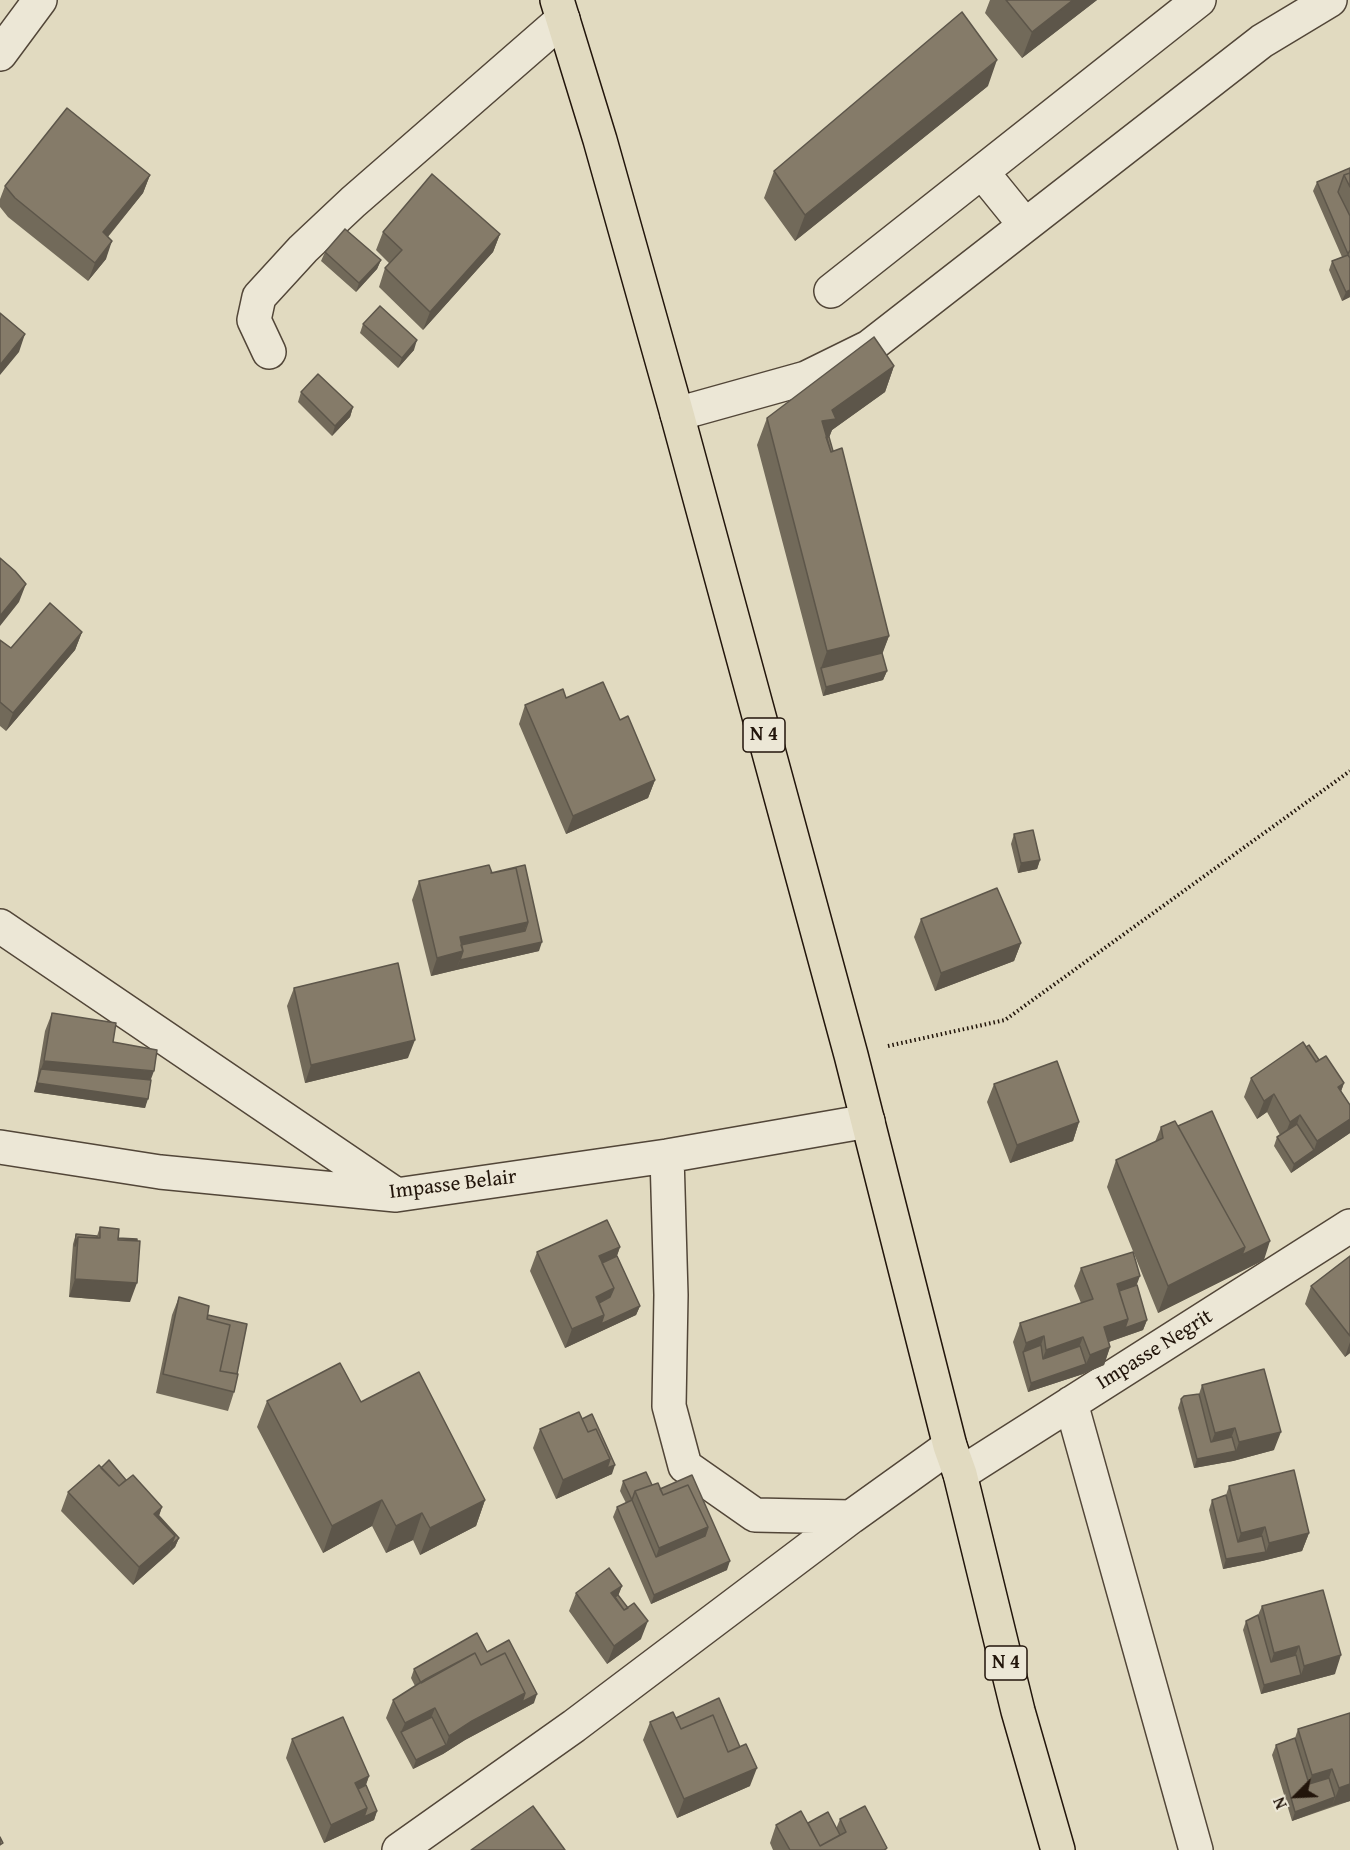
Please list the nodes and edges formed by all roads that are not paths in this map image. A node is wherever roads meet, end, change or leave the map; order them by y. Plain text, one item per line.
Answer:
1 (40, 0) edge
2 (1199, 0) edge
3 (1330, 0) edge
4 (560, 9) edge
5 (0, 54) edge
6 (982, 172) junction
7 (1025, 225) junction
8 (831, 291) dead end
9 (269, 352) dead end
10 (677, 414) junction
11 (0, 926) edge
12 (867, 1121) junction
13 (0, 1147) edge
14 (667, 1156) junction
15 (396, 1195) junction
16 (1350, 1226) edge
17 (1071, 1404) junction
18 (955, 1460) junction
19 (851, 1517) junction
20 (399, 1850) edge
21 (1058, 1850) edge
22 (1196, 1850) edge

1 - 5 street
2 - 6 street
3 - 7 street
4 - 9 street
4 - 10 main road, N 4
6 - 7 street
6 - 8 street
7 - 10 street
10 - 12 main road, N 4
11 - 15 street
12 - 14 street, Impasse Belair
12 - 18 main road, N 4
13 - 15 street, Impasse Belair
14 - 15 street, Impasse Belair
14 - 19 street
16 - 17 street, Impasse Negrit
17 - 18 street, Impasse Negrit
17 - 22 street
18 - 19 street, Impasse Negrit
18 - 21 main road, N 4
19 - 20 street, Impasse Negrit

